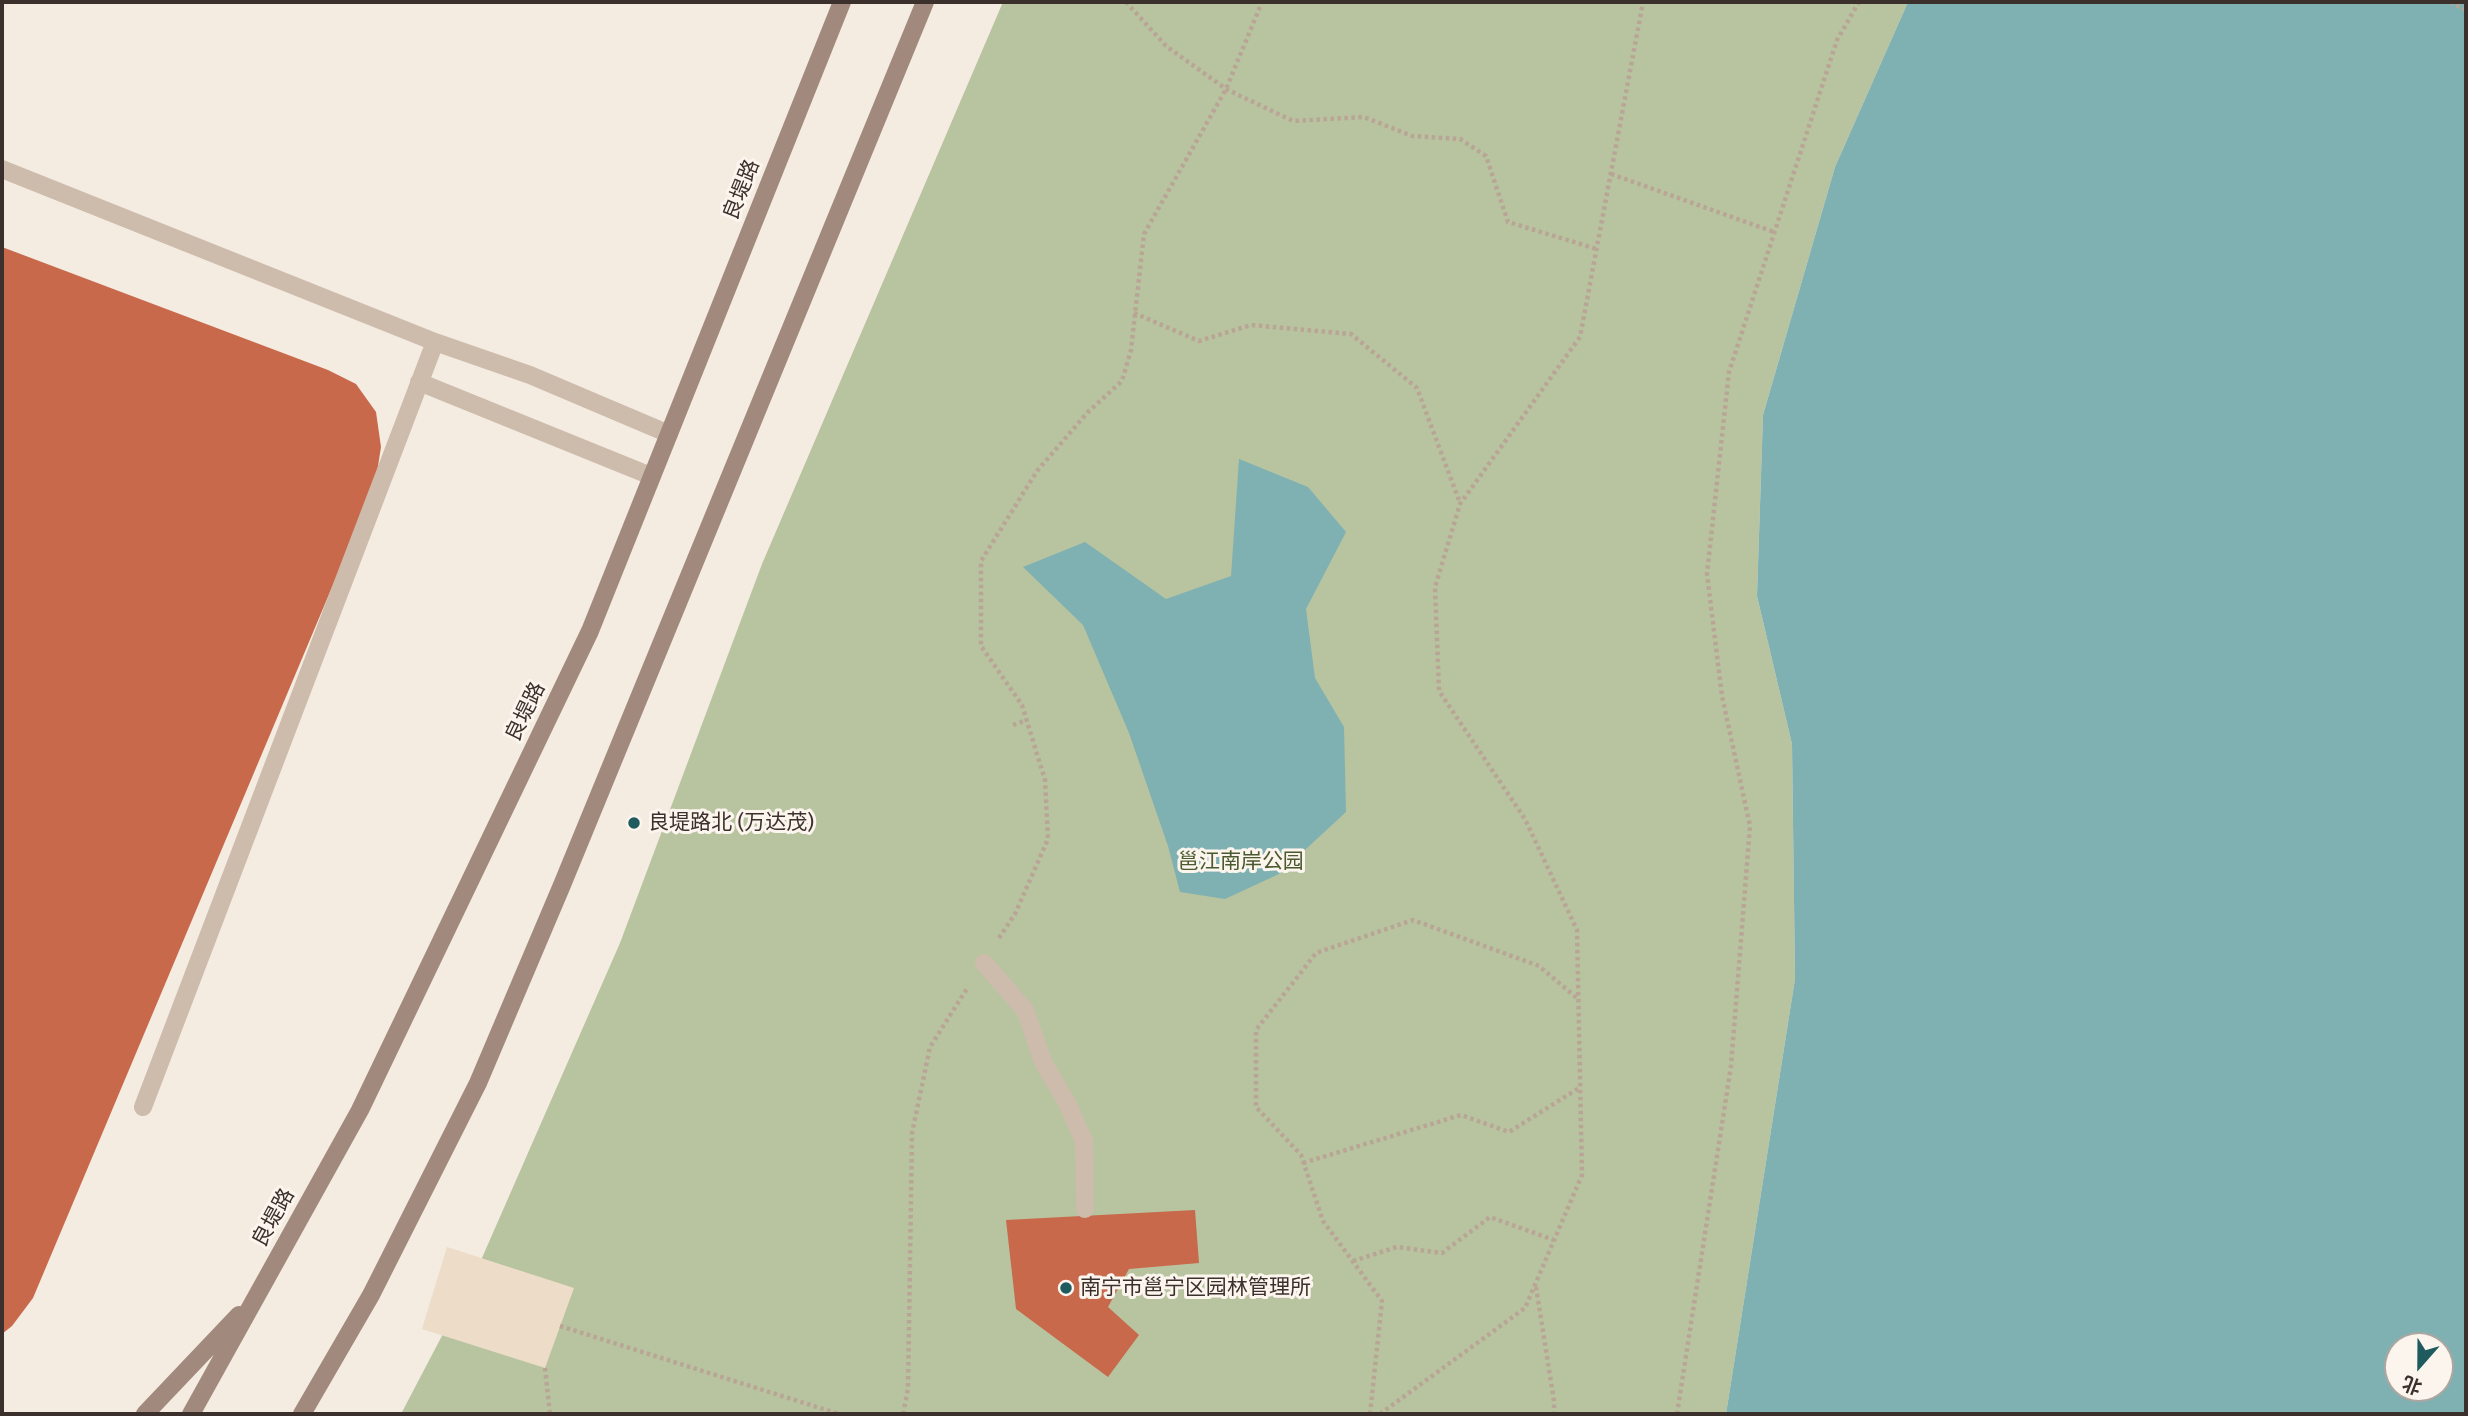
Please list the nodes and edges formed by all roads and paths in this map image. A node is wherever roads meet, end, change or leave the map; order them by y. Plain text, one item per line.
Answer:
1 (842, 2) edge
2 (925, 2) edge
3 (1125, 2) edge
4 (1262, 2) edge
5 (1643, 2) edge
6 (1859, 2) edge
7 (2449, 2) edge
8 (2466, 10) edge
9 (1226, 89) junction
10 (2, 169) edge
11 (1611, 174) junction
12 (1774, 232) junction
13 (1597, 249) junction
14 (1134, 313) junction
15 (435, 342) junction
16 (419, 382) junction
17 (669, 433) junction
18 (650, 476) junction
19 (1460, 504) junction
20 (1027, 720) junction
21 (1013, 725) dead end
22 (984, 963) junction
23 (1579, 1000) junction
24 (1580, 1088) junction
25 (143, 1107) dead end
26 (1303, 1163) junction
27 (1085, 1209) dead end
28 (1554, 1240) junction
29 (1353, 1262) junction
30 (1535, 1285) junction
31 (258, 1294) junction
32 (560, 1326) dead end
33 (545, 1368) dead end
34 (145, 1414) edge
35 (191, 1414) edge
36 (302, 1414) edge
37 (550, 1414) edge
38 (839, 1414) edge
39 (903, 1414) edge
40 (1370, 1414) edge
41 (1380, 1414) edge
42 (1554, 1414) edge
43 (1676, 1414) edge

1 - 17 main road, 良堤路
2 - 36 main road
3 - 9 path
4 - 9 path
5 - 11 path
6 - 12 path
7 - 8 path
9 - 13 path
9 - 14 path
10 - 15 lane
11 - 12 path
11 - 13 path
12 - 43 path
13 - 19 path
14 - 19 path
14 - 20 path
15 - 16 lane
15 - 17 lane
16 - 18 lane
16 - 25 lane
17 - 18 main road, 良堤路
18 - 31 main road, 良堤路
19 - 23 path
20 - 21 path
20 - 22 path
22 - 27 lane
22 - 39 path
23 - 24 path
23 - 26 path
24 - 26 path
24 - 28 path
26 - 29 path
28 - 29 path
28 - 30 path
29 - 40 path
30 - 41 path
30 - 42 path
31 - 34 main road
31 - 35 main road, 良堤路
32 - 38 path
33 - 37 path

